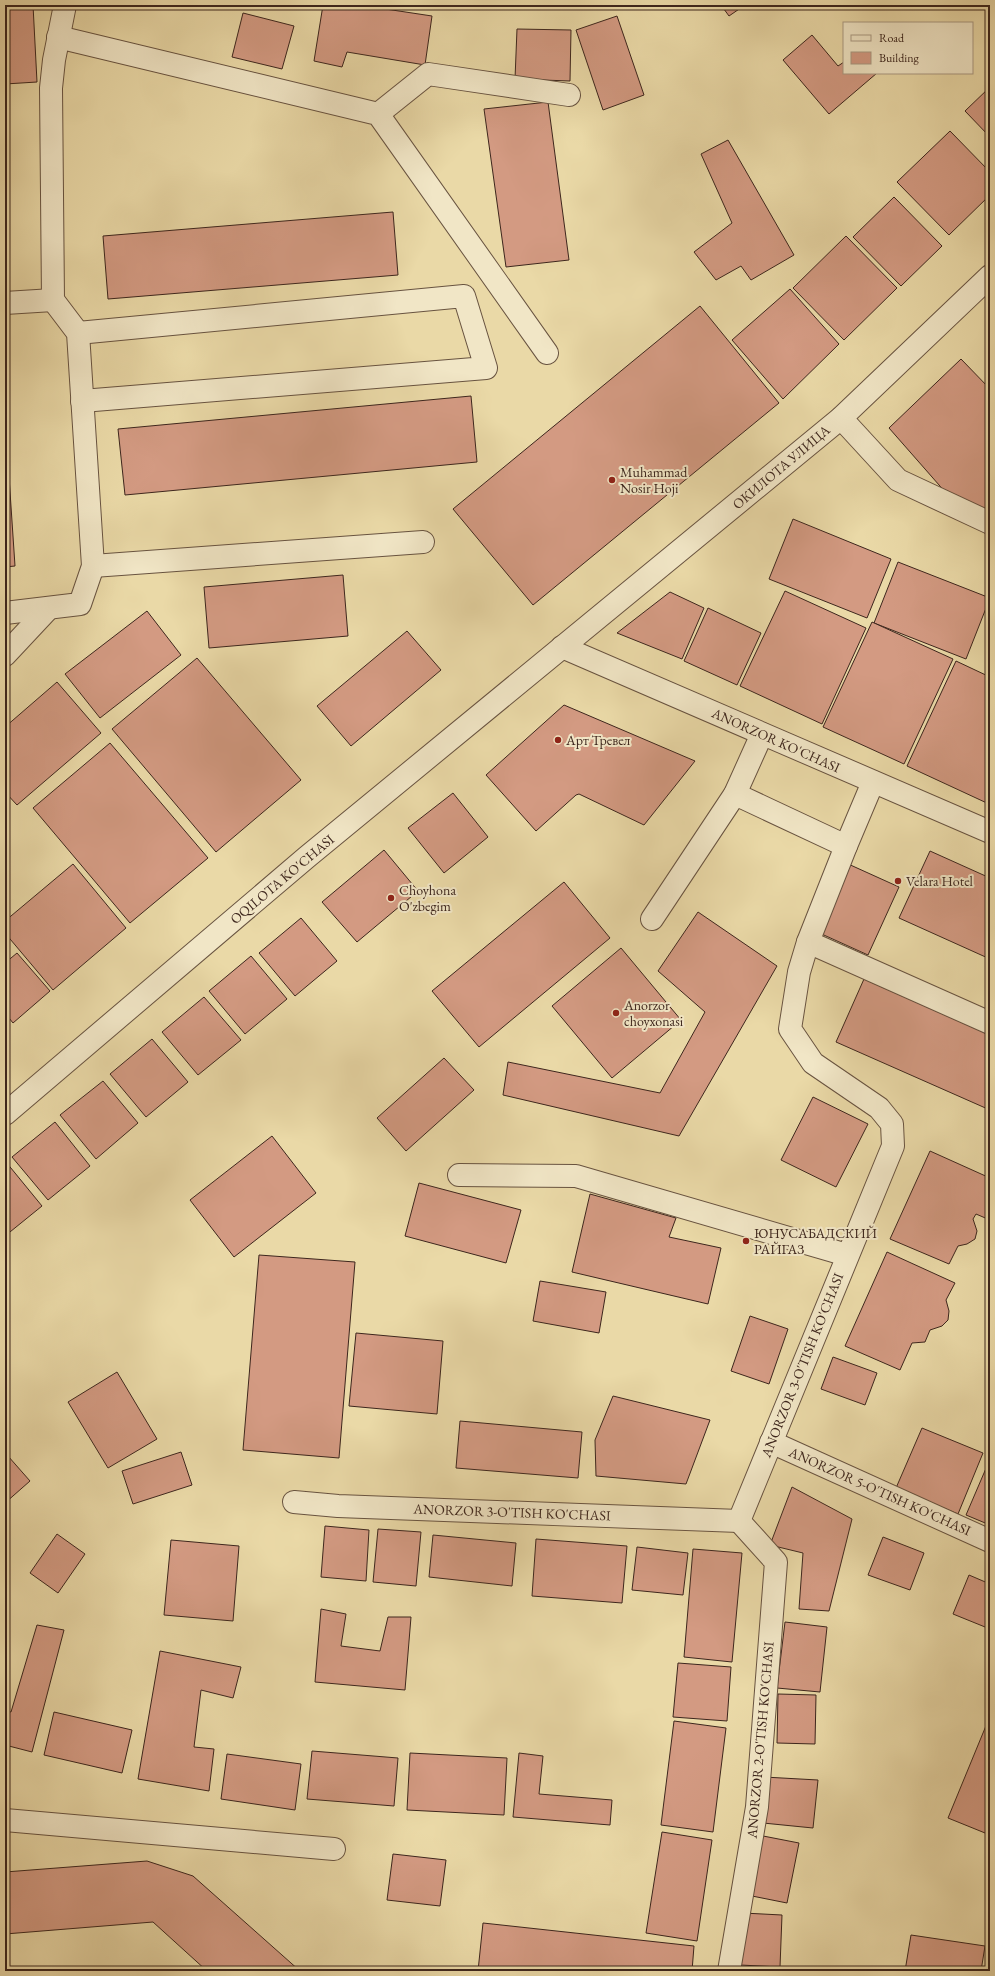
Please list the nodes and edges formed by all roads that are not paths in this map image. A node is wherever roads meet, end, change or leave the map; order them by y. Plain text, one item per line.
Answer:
1 (65, 5) edge
2 (58, 37) junction
3 (569, 95) dead end
4 (378, 114) junction
5 (990, 276) edge
6 (53, 300) junction
7 (5, 303) edge
8 (78, 333) junction
9 (547, 353) dead end
10 (82, 401) junction
11 (841, 418) junction
12 (990, 522) edge
13 (423, 542) dead end
14 (92, 566) junction
15 (49, 608) junction
16 (5, 613) edge
17 (562, 647) junction
18 (5, 655) edge
19 (762, 734) junction
20 (873, 782) junction
21 (736, 794) junction
22 (990, 832) edge
23 (846, 846) junction
24 (652, 919) dead end
25 (808, 942) junction
26 (990, 1023) edge
27 (5, 1114) edge
28 (459, 1175) dead end
29 (847, 1255) junction
30 (771, 1442) junction
31 (294, 1502) dead end
32 (740, 1521) junction
33 (990, 1541) edge
34 (5, 1820) edge
35 (334, 1849) dead end
36 (729, 1971) edge

1 - 2 street
2 - 4 street
2 - 6 street
3 - 4 street
4 - 9 street
5 - 11 street, ОКИЛОТА УЛИЦА
6 - 7 street
6 - 8 street
8 - 10 street
8 - 10 street
10 - 14 street
11 - 12 street
11 - 17 street, ОКИЛОТА УЛИЦА
13 - 14 street
14 - 15 street
15 - 16 street
15 - 18 street
17 - 19 street, ANORZOR KO'CHASI
17 - 27 street, OQILOTA KO'CHASI
19 - 20 street, ANORZOR KO'CHASI
19 - 21 street
20 - 22 street, ANORZOR KO'CHASI
20 - 23 street, ANORZOR 3-O'TISH KO'CHASI
21 - 23 street
21 - 24 street
23 - 25 street, ANORZOR 3-O'TISH KO'CHASI
25 - 26 street
25 - 29 street, ANORZOR 3-O'TISH KO'CHASI
28 - 29 street
29 - 30 street, ANORZOR 3-O'TISH KO'CHASI
30 - 32 street, ANORZOR 3-O'TISH KO'CHASI
30 - 33 street, ANORZOR 5-O'TISH KO'CHASI
31 - 32 street, ANORZOR 3-O'TISH KO'CHASI
32 - 36 street, ANORZOR 2-O'TISH KO'CHASI
34 - 35 street

